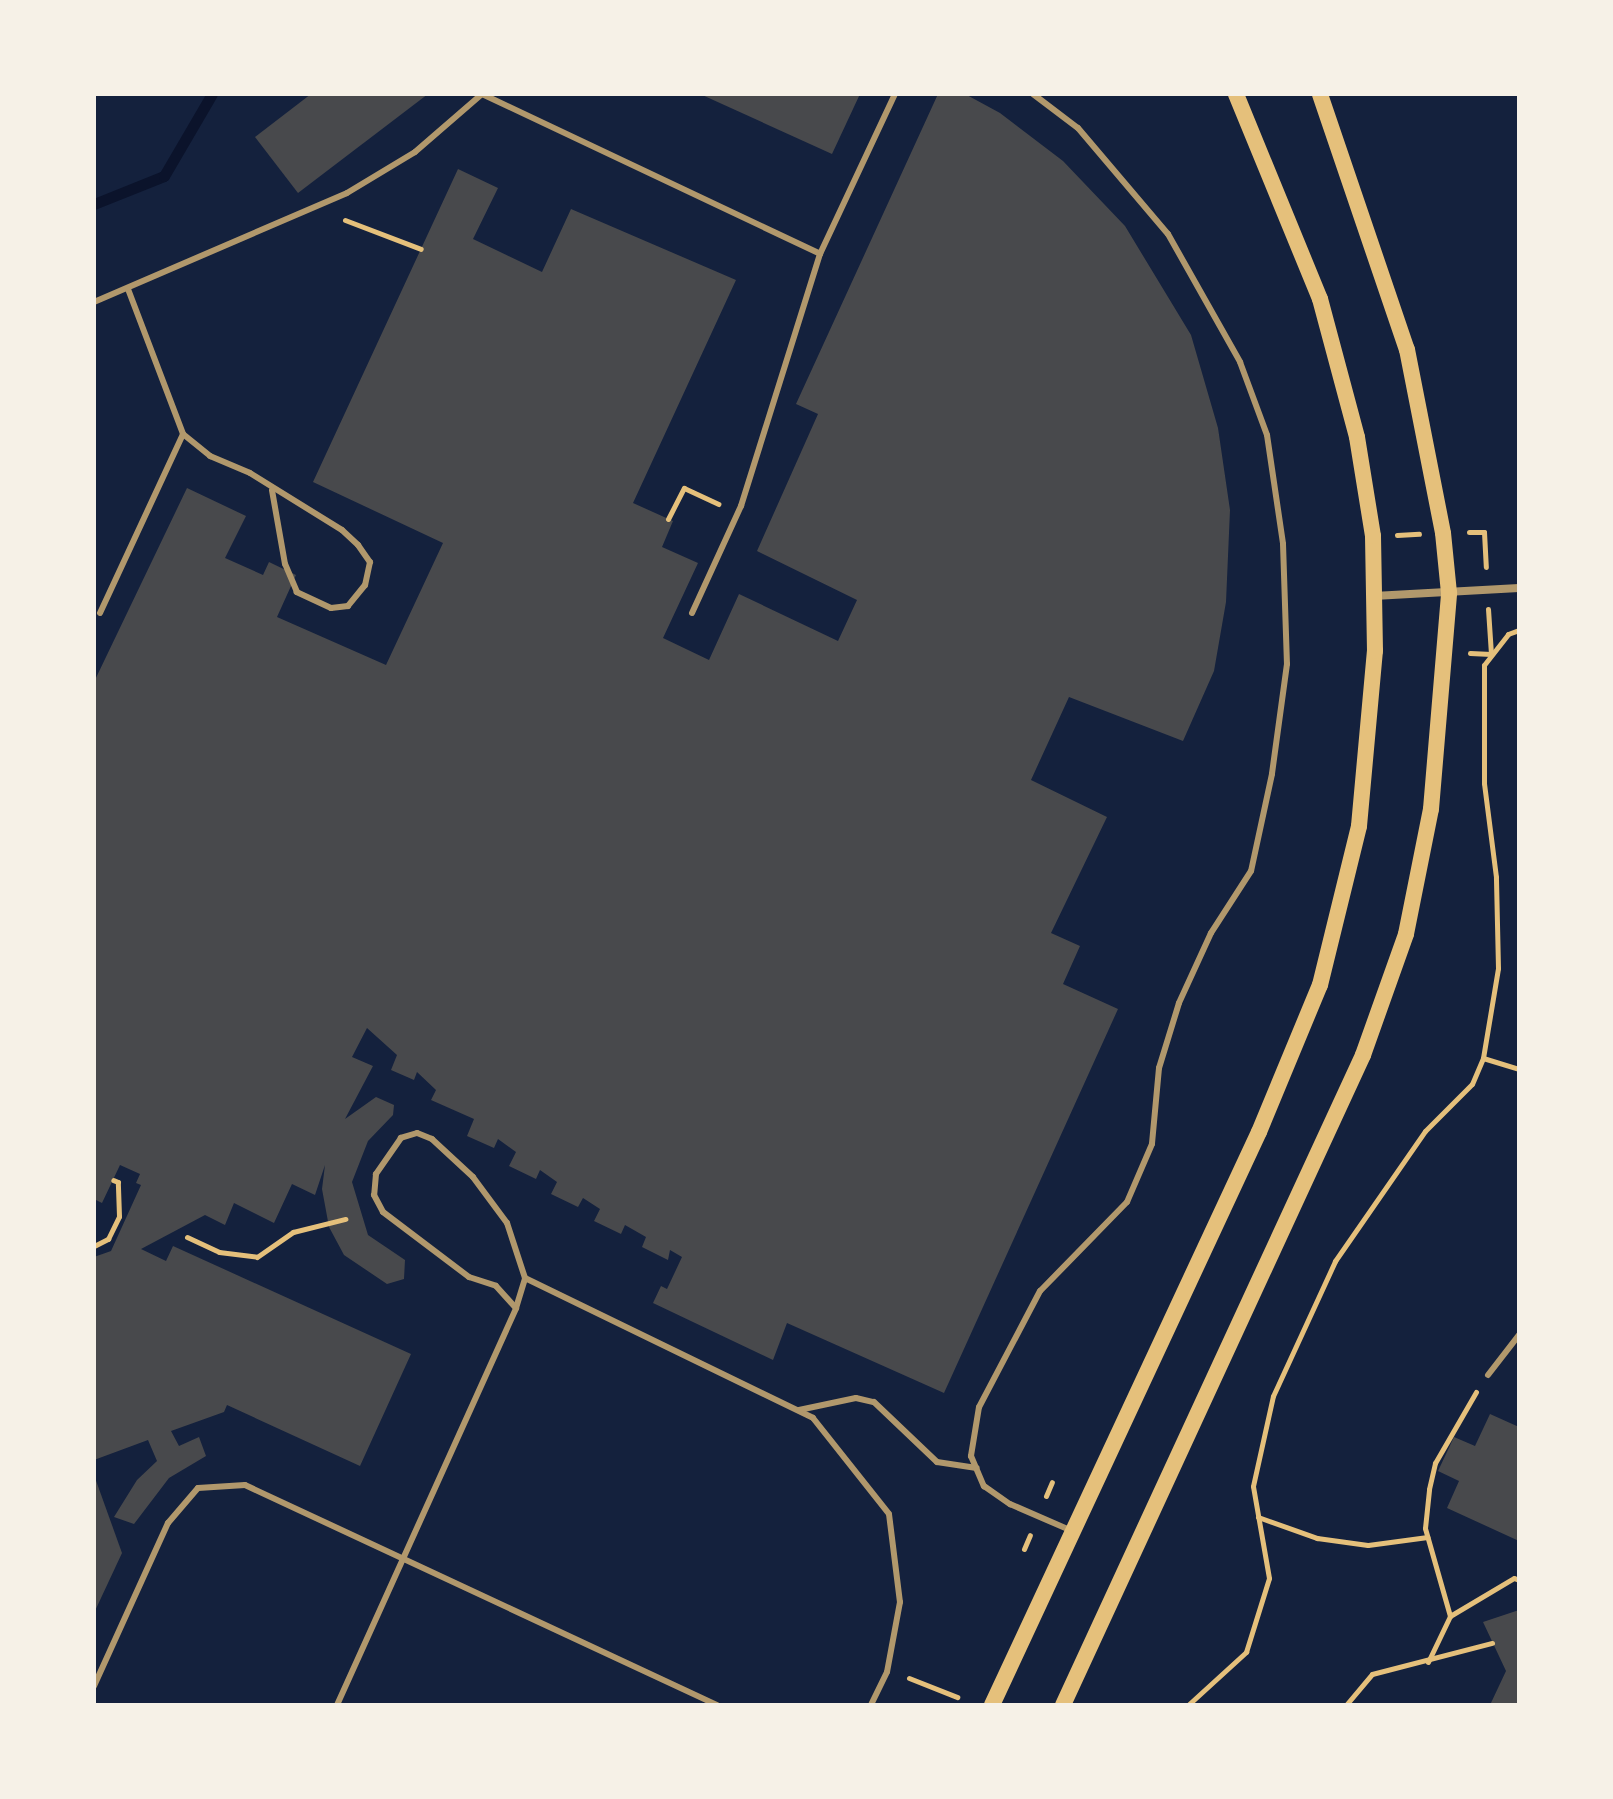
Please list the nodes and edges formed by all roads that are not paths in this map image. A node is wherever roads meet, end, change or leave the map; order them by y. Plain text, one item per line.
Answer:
1 (482, 94) edge
2 (895, 94) edge
3 (1033, 94) edge
4 (1236, 94) edge
5 (1320, 94) edge
6 (820, 254) junction
7 (128, 289) junction
8 (94, 302) edge
9 (183, 434) junction
10 (272, 490) junction
11 (1519, 588) edge
12 (1449, 593) junction
13 (1374, 596) junction
14 (100, 613) dead end
15 (692, 613) dead end
16 (525, 1278) junction
17 (516, 1308) junction
18 (1519, 1335) edge
19 (1488, 1375) road end
20 (797, 1411) junction
21 (977, 1468) junction
22 (1075, 1532) junction
23 (402, 1559) junction
24 (94, 1686) edge
25 (337, 1705) edge
26 (717, 1705) edge
27 (871, 1705) edge
28 (992, 1705) edge
29 (1063, 1705) edge

1 - 6 lane
1 - 7 lane
2 - 6 lane
3 - 21 lane
4 - 13 main road
5 - 12 main road
6 - 15 lane
7 - 8 lane
7 - 9 lane
9 - 10 lane
9 - 14 lane
10 - 10 lane
11 - 12 street
12 - 13 street
12 - 29 main road
13 - 22 main road
16 - 17 lane
16 - 17 lane
16 - 20 lane
17 - 23 lane
18 - 19 lane
20 - 21 lane
20 - 27 lane
21 - 22 lane
22 - 28 main road
23 - 24 lane
23 - 25 lane
23 - 26 lane

